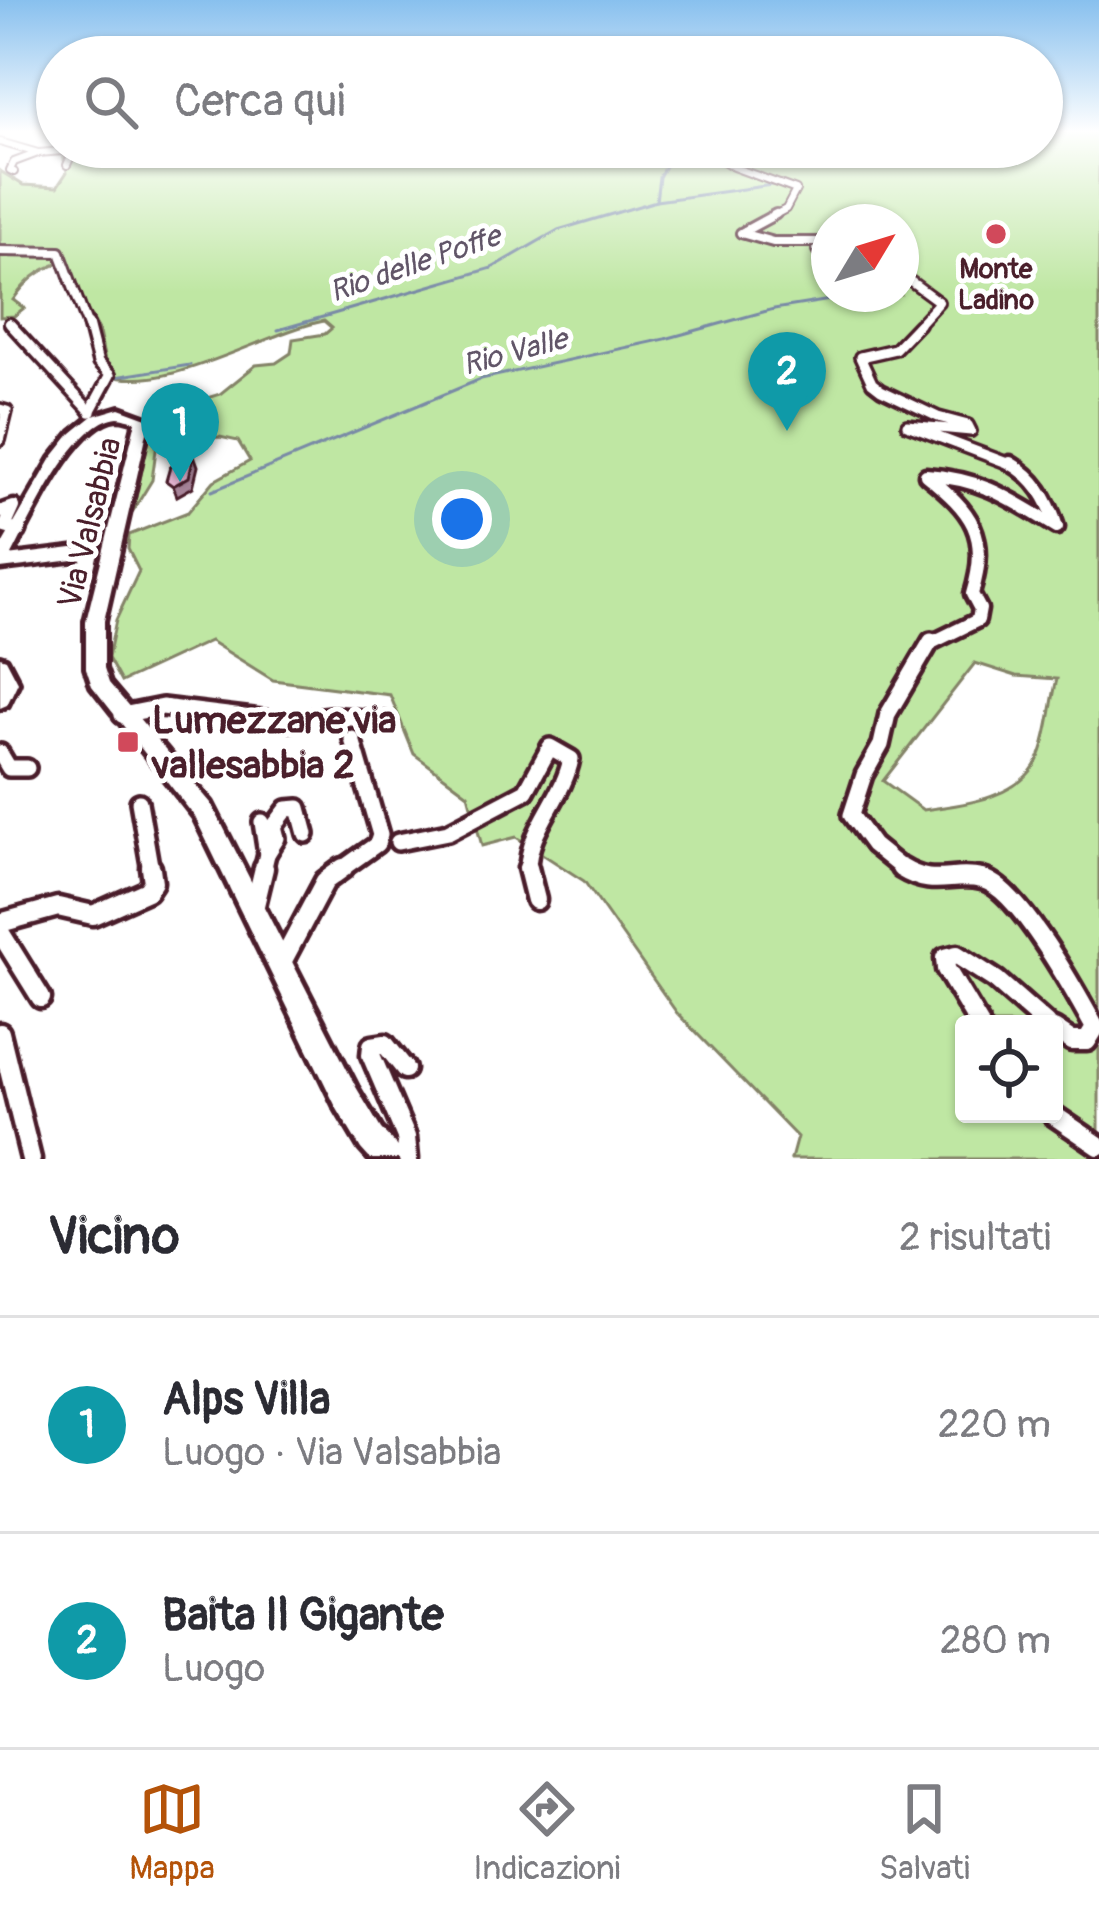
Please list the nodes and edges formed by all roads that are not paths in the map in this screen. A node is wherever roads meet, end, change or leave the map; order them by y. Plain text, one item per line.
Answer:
1 (788, 184) edge
2 (811, 245) edge
3 (0, 251) edge
4 (919, 287) edge
5 (9, 323) dead end
6 (0, 410) edge
7 (93, 415) junction
8 (0, 440) edge
9 (0, 512) edge
10 (19, 531) junction
11 (73, 554) dead end
12 (0, 562) edge
13 (0, 664) edge
14 (0, 700) edge
15 (122, 715) junction
16 (383, 721) dead end
17 (352, 739) dead end
18 (0, 752) edge
19 (27, 768) dead end
20 (139, 802) dead end
21 (262, 821) dead end
22 (416, 832) dead end
23 (306, 834) dead end
24 (398, 842) junction
25 (268, 854) junction
26 (354, 861) junction
27 (536, 900) dead end
28 (254, 910) junction
29 (0, 928) edge
30 (280, 964) junction
31 (40, 998) dead end
32 (974, 1015) edge
33 (1036, 1015) edge
34 (0, 1033) edge
35 (1063, 1035) edge
36 (405, 1069) dead end
37 (1063, 1121) edge
38 (1099, 1146) edge
39 (32, 1159) edge
40 (390, 1159) edge
41 (408, 1159) edge

1 - 2 street
3 - 7 street
4 - 35 street
5 - 7 street
6 - 8 street
7 - 10 main road, Via Valsabbia
7 - 15 main road, Via Valsabbia
9 - 10 street
10 - 12 main road, Via Valsabbia
11 - 12 street, Via Valsabbia
13 - 14 main road
15 - 16 street
15 - 28 main road, Via Valsabbia
17 - 26 street
18 - 19 street
20 - 29 street
21 - 25 street
22 - 24 street
23 - 25 street
24 - 26 street
24 - 27 street
25 - 28 street
26 - 30 street
28 - 30 main road, Via Valsabbia
29 - 31 street
30 - 40 main road, Via Valsabbia
32 - 33 street
34 - 39 street
36 - 41 street
37 - 38 street

